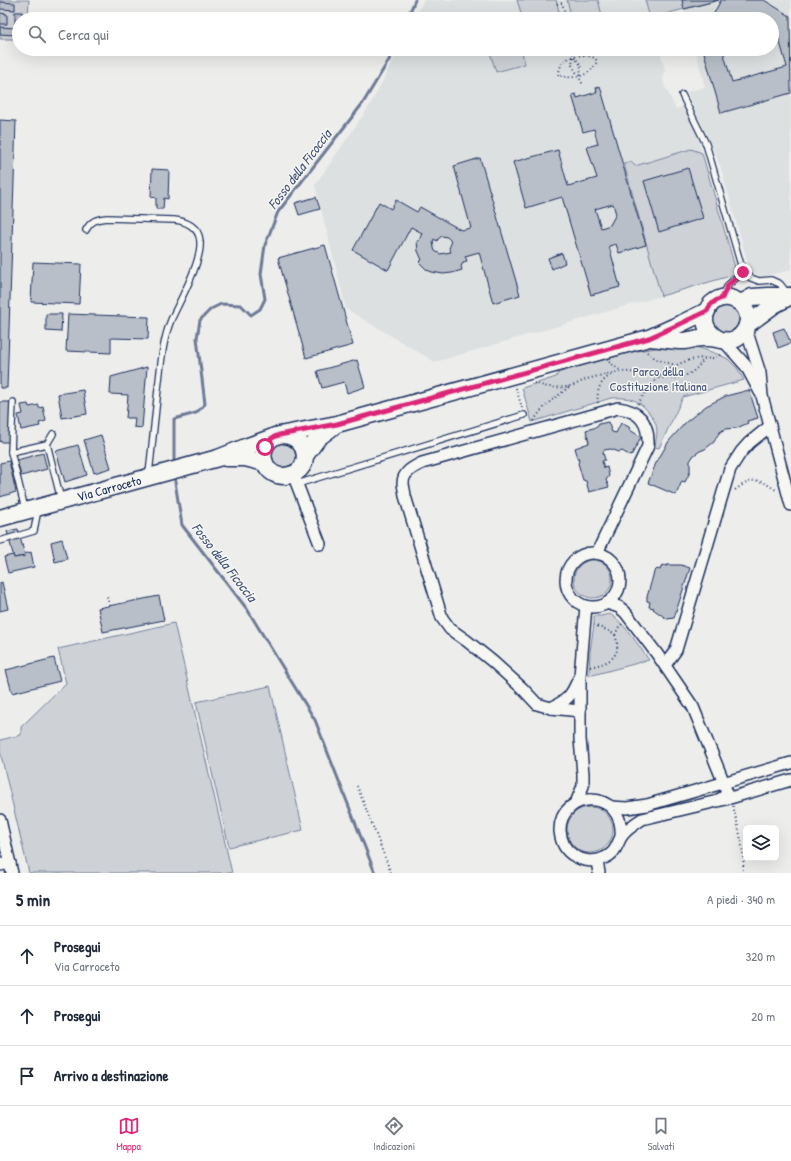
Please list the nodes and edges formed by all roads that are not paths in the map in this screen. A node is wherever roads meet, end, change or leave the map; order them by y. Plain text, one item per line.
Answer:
1 (682, 95) dead end
2 (86, 230) dead end
3 (743, 272) junction
4 (790, 296) edge
5 (722, 298) junction
6 (741, 304) junction
7 (707, 311) junction
8 (746, 327) junction
9 (646, 343) junction
10 (722, 345) junction
11 (762, 396) junction
12 (13, 402) dead end
13 (524, 415) road end
14 (337, 424) junction
15 (770, 426) junction
16 (53, 434) dead end
17 (280, 435) junction
18 (47, 444) junction
19 (11, 452) junction
20 (305, 456) junction
21 (218, 458) junction
22 (265, 463) junction
23 (148, 477) junction
24 (295, 479) junction
25 (62, 501) junction
26 (791, 505) edge
27 (32, 509) junction
28 (0, 518) edge
29 (0, 541) edge
30 (320, 544) dead end
31 (597, 553) junction
32 (619, 587) junction
33 (607, 603) junction
34 (586, 606) junction
35 (624, 617) junction
36 (665, 665) junction
37 (584, 672) junction
38 (551, 708) junction
39 (580, 712) junction
40 (791, 763) edge
41 (791, 775) edge
42 (791, 780) edge
43 (724, 783) junction
44 (718, 800) junction
45 (576, 803) junction
46 (610, 806) junction
47 (0, 820) edge
48 (621, 837) junction
49 (597, 861) junction
50 (7, 867) edge
51 (599, 873) edge

1 - 3 lane
2 - 23 lane
3 - 4 lane
3 - 5 lane
4 - 6 street
4 - 8 street, Via Carroceto
5 - 6 street
5 - 7 street, Via Carroceto
6 - 8 street
7 - 9 street, Via Carroceto
7 - 10 street
8 - 10 street, Via Carroceto
8 - 11 street
9 - 10 street, Via Carroceto
9 - 14 street, Via Carroceto
10 - 11 street
11 - 15 street
12 - 19 lane
13 - 24 lane
14 - 17 street, Via Carroceto
14 - 20 street, Via Carroceto
15 - 26 street
15 - 36 street
16 - 18 lane
17 - 20 street
17 - 21 street, Via Carroceto
17 - 22 street
18 - 19 lane
18 - 25 lane
19 - 27 lane
20 - 24 street, Via Carroceto
21 - 22 street, Via Carroceto
21 - 23 street, Via Carroceto
22 - 24 street, Via Carroceto
23 - 25 street, Via Carroceto
24 - 30 street
25 - 27 street, Via Carroceto
27 - 28 street, Via Carroceto
27 - 29 lane
31 - 32 street
31 - 34 street
31 - 38 street
32 - 33 street
32 - 35 street
33 - 34 street
33 - 35 street
34 - 37 street
35 - 36 street
36 - 43 street
37 - 38 street
37 - 39 street
38 - 39 street
39 - 45 street
40 - 43 street
41 - 43 street
42 - 44 street
43 - 44 street
43 - 46 street
44 - 48 street
45 - 46 street
45 - 49 street
46 - 48 street
47 - 50 street
48 - 49 street
49 - 51 street

